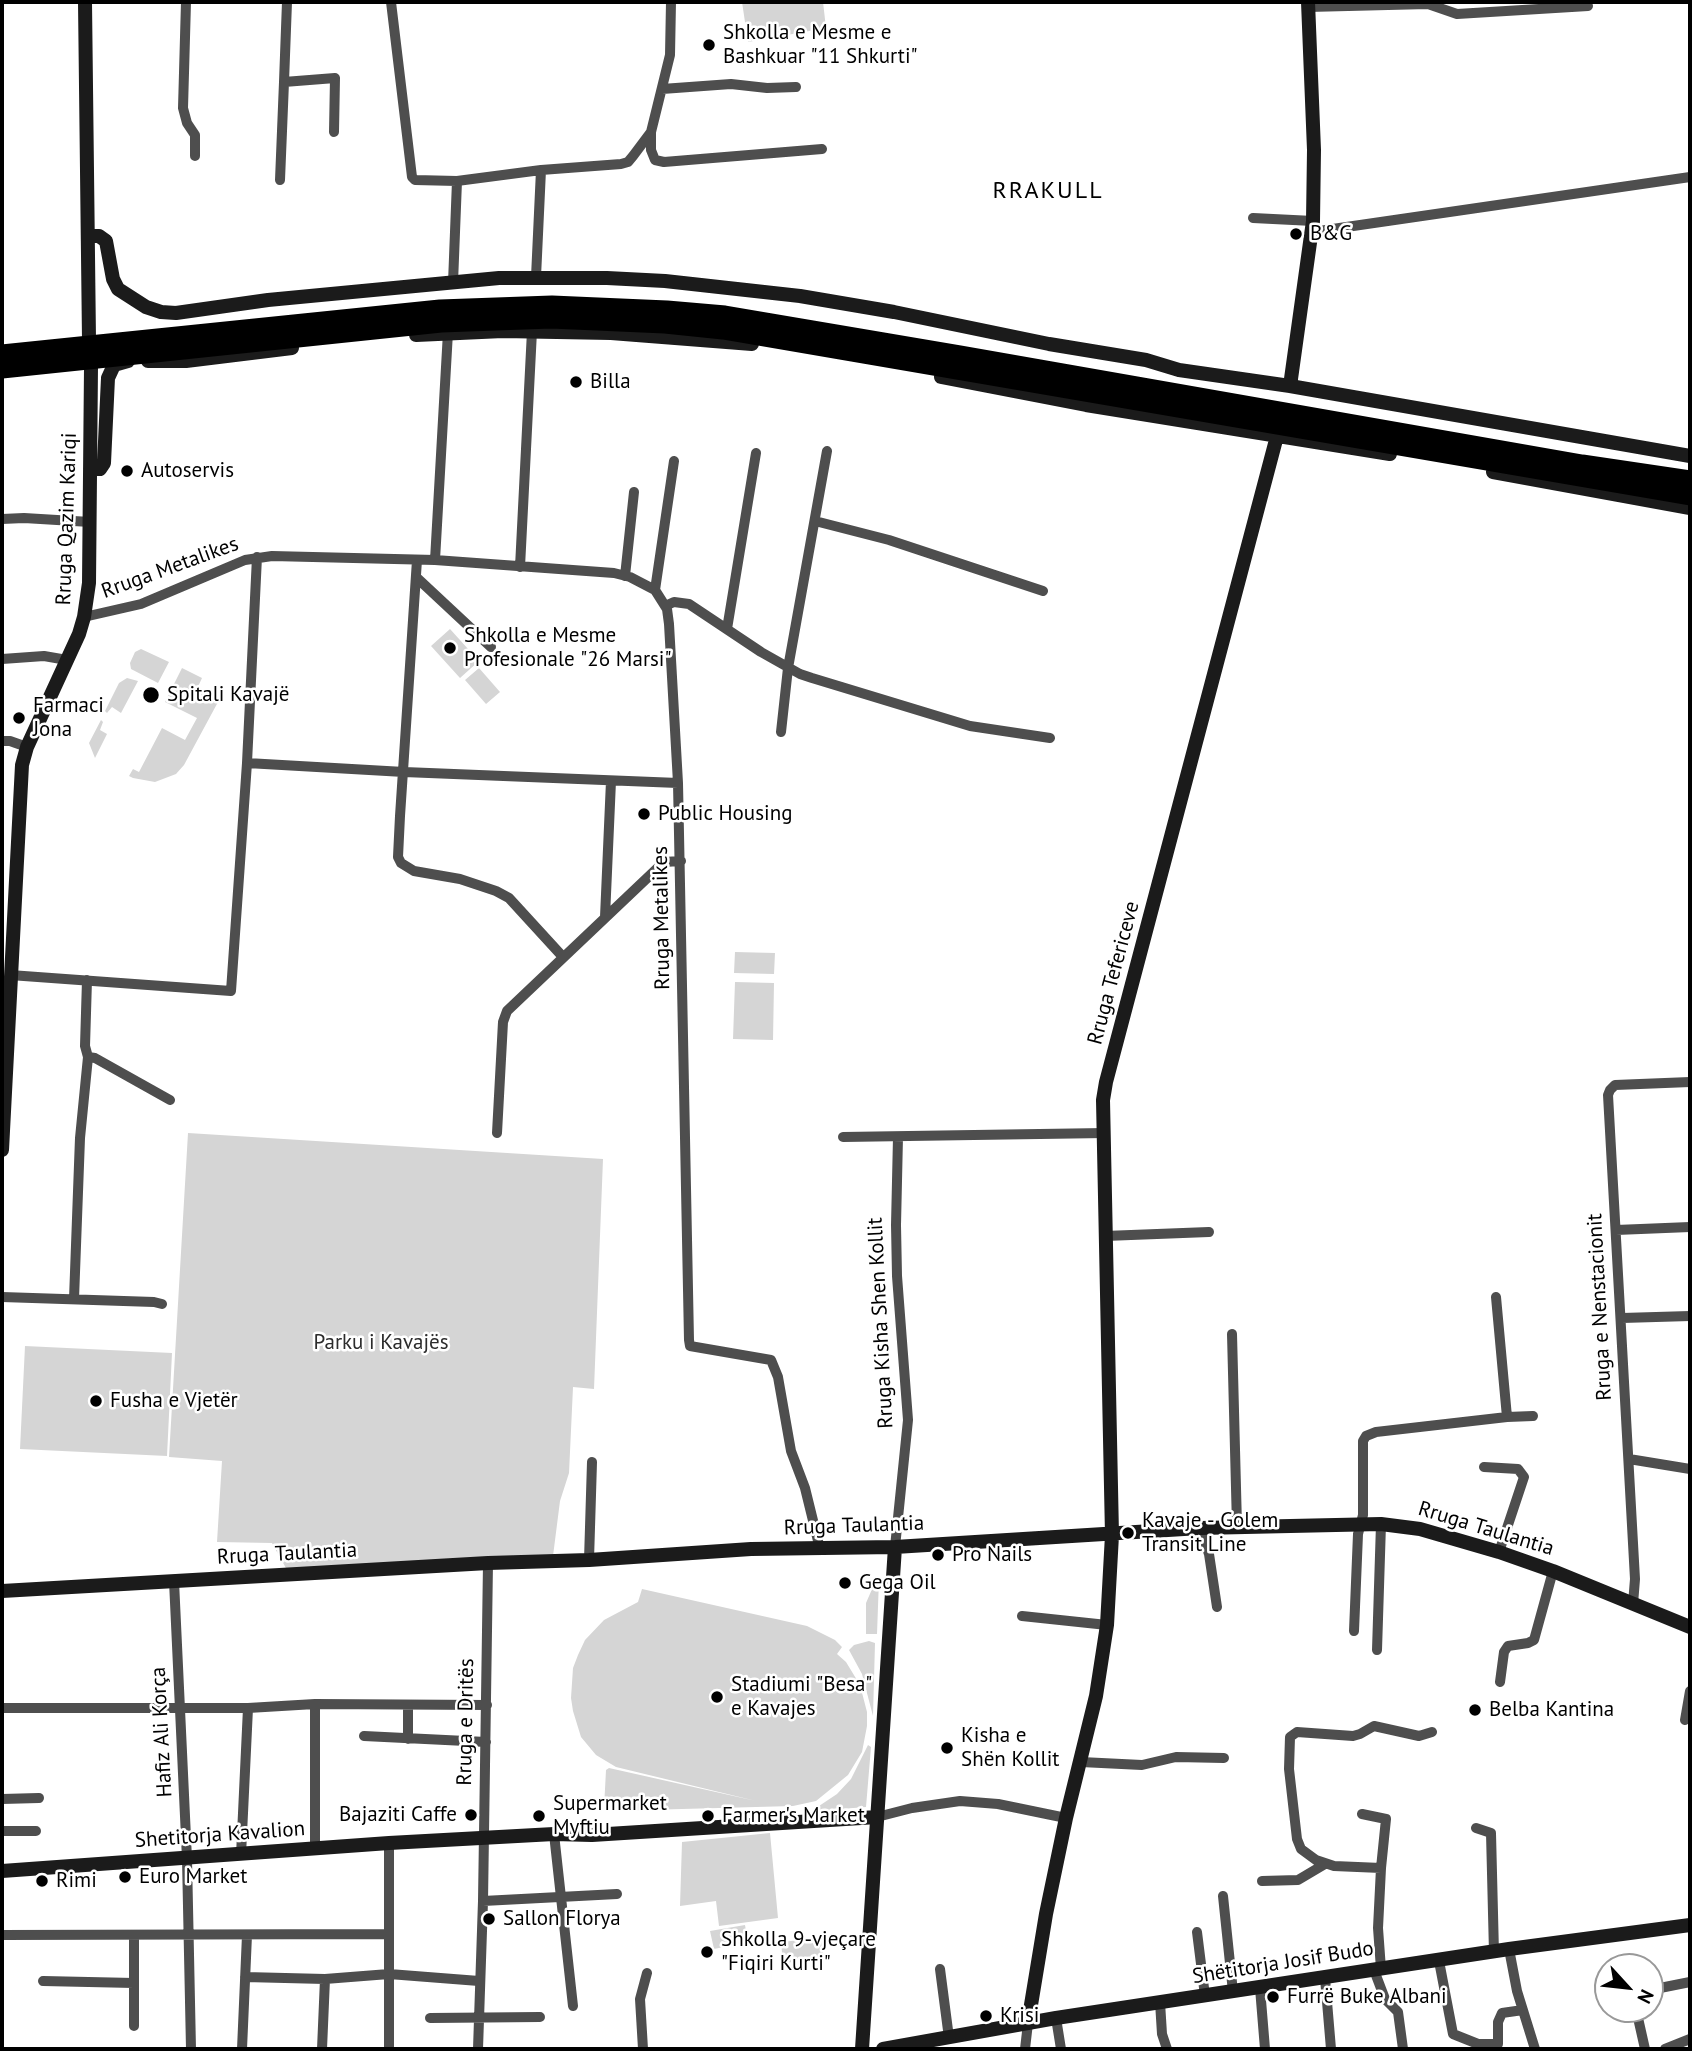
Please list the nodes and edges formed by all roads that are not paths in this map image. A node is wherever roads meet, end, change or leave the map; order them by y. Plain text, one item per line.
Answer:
1 (85, 2) edge
2 (186, 2) edge
3 (287, 2) edge
4 (391, 2) edge
5 (671, 2) edge
6 (1308, 5) edge
7 (1588, 5) dead end
8 (284, 82) junction
9 (796, 87) dead end
10 (662, 89) junction
11 (334, 132) dead end
12 (651, 132) junction
13 (822, 149) dead end
14 (195, 156) dead end
15 (541, 170) junction
16 (1690, 177) edge
17 (280, 180) dead end
18 (457, 181) junction
19 (1253, 218) dead end
20 (1313, 226) junction
21 (89, 241) junction
22 (536, 277) junction
23 (453, 283) junction
24 (532, 331) junction
25 (448, 332) junction
26 (2, 354) edge
27 (2, 369) edge
28 (1290, 386) junction
29 (1277, 436) junction
30 (1378, 442) junction
31 (827, 451) dead end
32 (756, 453) dead end
33 (1690, 456) edge
34 (674, 461) dead end
35 (90, 463) junction
36 (1443, 463) junction
37 (1690, 481) edge
38 (634, 492) dead end
39 (1690, 496) edge
40 (1690, 508) edge
41 (2, 519) edge
42 (815, 520) junction
43 (90, 522) junction
44 (257, 557) junction
45 (417, 560) junction
46 (435, 560) junction
47 (520, 567) junction
48 (625, 576) junction
49 (416, 577) junction
50 (655, 590) junction
51 (1043, 591) dead end
52 (665, 606) junction
53 (85, 617) junction
54 (727, 629) junction
55 (491, 647) dead end
56 (2, 659) edge
57 (67, 660) junction
58 (788, 668) junction
59 (781, 732) dead end
60 (1050, 738) dead end
61 (2, 741) edge
62 (27, 747) junction
63 (247, 764) junction
64 (404, 772) junction
65 (611, 781) junction
66 (678, 783) junction
67 (681, 861) junction
68 (605, 917) junction
69 (6, 948) edge
70 (563, 957) junction
71 (10, 975) junction
72 (87, 980) junction
73 (5, 1016) edge
74 (88, 1057) junction
75 (3, 1076) edge
76 (1690, 1082) edge
77 (170, 1100) dead end
78 (497, 1133) dead end
79 (1105, 1133) junction
80 (843, 1137) dead end
81 (898, 1137) junction
82 (2, 1140) edge
83 (2, 1150) edge
84 (1690, 1227) edge
85 (1615, 1230) junction
86 (1209, 1232) dead end
87 (1105, 1236) junction
88 (2, 1297) edge
89 (1496, 1297) dead end
90 (74, 1299) junction
91 (162, 1304) dead end
92 (1690, 1316) edge
93 (1622, 1318) junction
94 (1232, 1334) dead end
95 (1533, 1416) dead end
96 (1507, 1417) junction
97 (1629, 1459) junction
98 (592, 1462) dead end
99 (1484, 1467) dead end
100 (1690, 1469) edge
101 (1361, 1524) junction
102 (1381, 1524) junction
103 (1237, 1527) junction
104 (1200, 1528) junction
105 (1112, 1535) junction
106 (895, 1547) junction
107 (820, 1549) junction
108 (1499, 1552) junction
109 (589, 1560) junction
110 (488, 1563) junction
111 (1553, 1571) junction
112 (174, 1581) junction
113 (2, 1591) edge
114 (1633, 1604) junction
115 (1217, 1607) dead end
116 (1022, 1616) dead end
117 (1107, 1625) junction
118 (1690, 1627) edge
119 (1354, 1631) dead end
120 (1377, 1650) dead end
121 (1500, 1682) dead end
122 (1690, 1691) edge
123 (315, 1704) junction
124 (408, 1705) junction
125 (486, 1705) junction
126 (180, 1707) junction
127 (2, 1708) edge
128 (248, 1708) junction
129 (1685, 1720) dead end
130 (1432, 1732) dead end
131 (363, 1736) dead end
132 (408, 1739) junction
133 (486, 1742) junction
134 (1224, 1758) dead end
135 (1081, 1762) junction
136 (38, 1798) dead end
137 (2, 1799) edge
138 (1362, 1814) dead end
139 (877, 1817) junction
140 (1066, 1818) junction
141 (1476, 1828) dead end
142 (36, 1830) dead end
143 (2, 1831) edge
144 (554, 1834) junction
145 (483, 1839) junction
146 (389, 1843) junction
147 (315, 1849) junction
148 (241, 1855) junction
149 (187, 1859) junction
150 (1325, 1864) junction
151 (1381, 1868) junction
152 (2, 1871) edge
153 (1262, 1881) dead end
154 (617, 1894) dead end
155 (562, 1896) junction
156 (1223, 1896) dead end
157 (484, 1901) junction
158 (1690, 1925) edge
159 (1196, 1931) dead end
160 (388, 1934) junction
161 (2, 1935) edge
162 (190, 1935) junction
163 (247, 1935) junction
164 (134, 1936) junction
165 (1502, 1951) junction
166 (1439, 1961) junction
167 (940, 1969) dead end
168 (1378, 1969) junction
169 (647, 1973) dead end
170 (389, 1974) junction
171 (245, 1977) junction
172 (1325, 1978) junction
173 (325, 1979) junction
174 (43, 1981) dead end
175 (479, 1981) junction
176 (1690, 1982) edge
177 (134, 1983) junction
178 (1664, 1987) edge
179 (1260, 1988) junction
180 (1233, 1992) junction
181 (1206, 1996) junction
182 (1160, 2002) junction
183 (573, 2006) dead end
184 (1523, 2010) junction
185 (540, 2017) dead end
186 (430, 2018) dead end
187 (479, 2018) junction
188 (1056, 2018) junction
189 (1028, 2022) junction
190 (1639, 2023) edge
191 (134, 2026) dead end
192 (949, 2038) junction
193 (1690, 2039) edge
194 (191, 2049) edge
195 (242, 2049) edge
196 (322, 2049) edge
197 (389, 2049) edge
198 (478, 2049) edge
199 (643, 2049) edge
200 (862, 2049) edge
201 (883, 2049) edge
202 (1025, 2049) edge
203 (1061, 2049) edge
204 (1167, 2049) edge
205 (1265, 2049) edge
206 (1331, 2049) edge
207 (1403, 2049) edge
208 (1535, 2049) edge
209 (1644, 2049) edge
210 (1665, 2049) edge

1 - 21 street, Rruga Qazim Kariqi
2 - 14 street
3 - 8 street
4 - 18 street
5 - 10 street
6 - 7 street
6 - 20 street
8 - 11 street
8 - 17 street
9 - 10 street
10 - 12 street
12 - 13 street
12 - 15 street
15 - 18 street
15 - 22 street
16 - 20 street
18 - 23 street
19 - 20 street
20 - 28 street
21 - 23 street
21 - 35 street, Rruga Qazim Kariqi
22 - 23 street
22 - 28 street
24 - 25 street
24 - 29 street
24 - 47 street
25 - 35 street
25 - 46 street
26 - 37 highway
27 - 30 highway
28 - 33 street
29 - 36 street
29 - 79 street, Rruga Tefericeve
30 - 36 highway
30 - 39 highway
31 - 42 street
32 - 54 street
34 - 50 street
35 - 43 street, Rruga Qazim Kariqi
36 - 40 street
38 - 48 street
41 - 43 street
42 - 51 street
42 - 58 street
43 - 53 street, Rruga Qazim Kariqi
44 - 45 street, Rruga Metalikes
44 - 53 street, Rruga Metalikes
44 - 63 street
45 - 46 street, Rruga Metalikes
45 - 49 street
46 - 47 street, Rruga Metalikes
47 - 48 street, Rruga Metalikes
48 - 50 street, Rruga Metalikes
49 - 55 street
49 - 64 street
50 - 52 street, Rruga Metalikes
52 - 54 street
52 - 66 street, Rruga Metalikes
53 - 57 street, Rruga Qazim Kariqi
54 - 58 street
56 - 57 street
57 - 62 street, Rruga Qazim Kariqi
58 - 59 street
58 - 60 street
61 - 62 street
62 - 69 street, Rruga Qazim Kariqi
63 - 64 street
63 - 72 street
64 - 65 street
64 - 70 street
65 - 66 street
65 - 68 street
66 - 67 street, Rruga Metalikes
67 - 68 street
67 - 107 street, Rruga Metalikes
68 - 70 street
69 - 71 street, Rruga Qazim Kariqi
70 - 78 street
71 - 72 street
71 - 73 street, Rruga Qazim Kariqi
72 - 74 street
73 - 75 street, Rruga Qazim Kariqi
74 - 77 street
74 - 90 street
75 - 82 street, Rruga Qazim Kariqi
76 - 85 street, Rruga e Nenstacionit
79 - 81 street
79 - 87 street, Rruga Tefericeve
80 - 81 street
81 - 106 street, Rruga Kisha Shen Kollit
82 - 83 street, Rruga Qazim Kariqi
84 - 85 street
85 - 93 street, Rruga e Nenstacionit
86 - 87 street
87 - 105 street, Rruga Tefericeve
88 - 90 street
89 - 96 street
90 - 91 street
92 - 93 street
93 - 97 street, Rruga e Nenstacionit
94 - 103 street
95 - 96 street
96 - 101 street
97 - 100 street
97 - 114 street, Rruga e Nenstacionit
98 - 109 street
99 - 108 street
101 - 102 street, Rruga Taulantia
101 - 103 street, Rruga Taulantia
101 - 119 street
102 - 108 street, Rruga Taulantia
102 - 120 street
103 - 104 street, Rruga Taulantia
104 - 105 street, Rruga Taulantia
104 - 115 street
105 - 106 street, Rruga Taulantia
105 - 117 street, Rruga Tefericeve
106 - 107 street, Rruga Taulantia
106 - 139 street, Rruga Kisha Shen Kollit
107 - 109 street, Rruga Taulantia
108 - 111 street, Rruga Taulantia
109 - 110 street, Rruga Taulantia
110 - 112 street, Rruga Taulantia
110 - 125 street, Rruga e Dritës
111 - 114 street, Rruga Taulantia
111 - 121 street
112 - 113 street, Rruga Taulantia
112 - 126 street, Hafiz Ali Korça
114 - 118 street, Rruga Taulantia
116 - 117 street
117 - 135 street, Rruga Tefericeve
122 - 129 street
123 - 124 street
123 - 128 street
123 - 147 street
124 - 125 street
124 - 132 street
125 - 133 street, Rruga e Dritës
126 - 127 street
126 - 128 street
126 - 149 street, Hafiz Ali Korça
128 - 148 street
130 - 150 street
131 - 132 street
132 - 133 street
133 - 145 street, Rruga e Dritës
134 - 135 street
135 - 140 street, Rruga Tefericeve
136 - 137 street
138 - 151 street
139 - 140 street, Shetitorja Kavalion
139 - 144 street, Shetitorja Kavalion
139 - 200 street, Rruga Kisha Shen Kollit
140 - 189 street, Rruga Tefericeve
141 - 165 street
142 - 143 street
144 - 145 street, Shetitorja Kavalion
144 - 155 street
145 - 146 street, Shetitorja Kavalion
145 - 157 street, Rruga e Dritës
146 - 147 street, Shetitorja Kavalion
146 - 160 street
147 - 148 street, Shetitorja Kavalion
148 - 149 street, Shetitorja Kavalion
149 - 152 street, Shetitorja Kavalion
149 - 162 street, Hafiz Ali Korça
150 - 151 street
150 - 153 street
151 - 168 street
154 - 155 street
155 - 157 street
155 - 183 street
156 - 180 street
157 - 175 street, Rruga e Dritës
158 - 165 street, Shëtitorja Josif Budo
159 - 181 street
160 - 163 street
160 - 170 street
161 - 164 street
162 - 163 street
162 - 164 street
162 - 194 street, Hafiz Ali Korça
163 - 171 street
164 - 177 street
165 - 166 street, Shëtitorja Josif Budo
165 - 184 street
166 - 168 street, Shëtitorja Josif Budo
166 - 184 street
167 - 192 street
168 - 172 street, Shëtitorja Josif Budo
168 - 207 street
169 - 199 street
170 - 173 street
170 - 175 street
170 - 197 street
171 - 173 street
171 - 195 street
172 - 179 street, Shëtitorja Josif Budo
172 - 206 street
173 - 196 street
174 - 177 street
175 - 187 street, Rruga e Dritës
176 - 178 street
177 - 191 street
179 - 180 street, Shëtitorja Josif Budo
179 - 205 street
180 - 181 street, Shëtitorja Josif Budo
181 - 182 street, Shëtitorja Josif Budo
182 - 188 street, Shëtitorja Josif Budo
182 - 204 street
184 - 208 street
185 - 187 street
186 - 187 street
187 - 198 street, Rruga e Dritës
188 - 189 street, Shëtitorja Josif Budo
188 - 203 street
189 - 192 street, Shëtitorja Josif Budo
189 - 202 street
190 - 209 street
192 - 201 street, Shëtitorja Josif Budo
193 - 210 street

